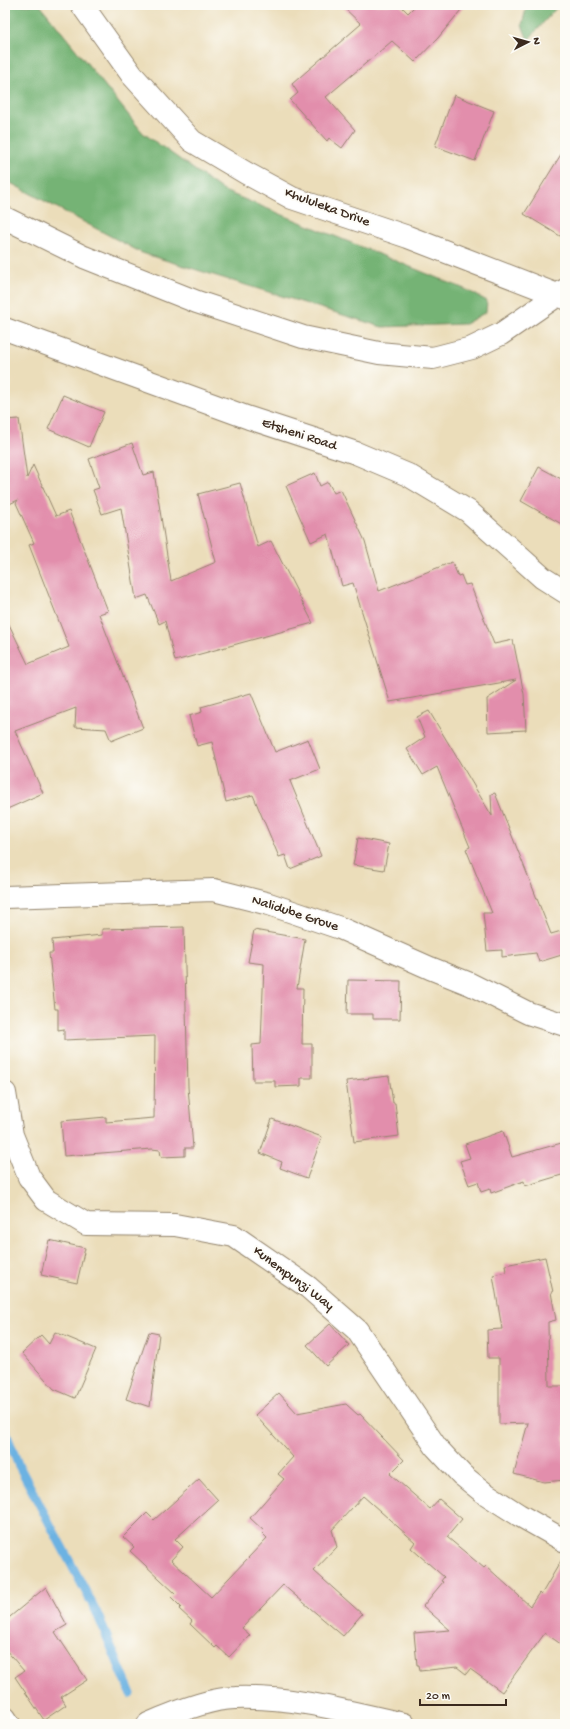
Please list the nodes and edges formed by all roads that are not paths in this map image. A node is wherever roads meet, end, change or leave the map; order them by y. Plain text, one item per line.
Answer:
1 (82, 5) edge
2 (5, 218) edge
3 (563, 294) edge
4 (5, 329) edge
5 (565, 592) edge
6 (5, 896) edge
7 (565, 1026) edge
8 (5, 1093) edge
9 (565, 1542) edge
10 (5, 1718) edge
11 (10, 1724) edge
12 (148, 1724) edge
13 (404, 1724) edge

1 - 3 street, Khululeka Drive
2 - 3 street
4 - 5 street, Etsheni Road
6 - 7 street, Nalidube Grove
8 - 9 street, Kunempunzi Way
10 - 11 street
12 - 13 street

